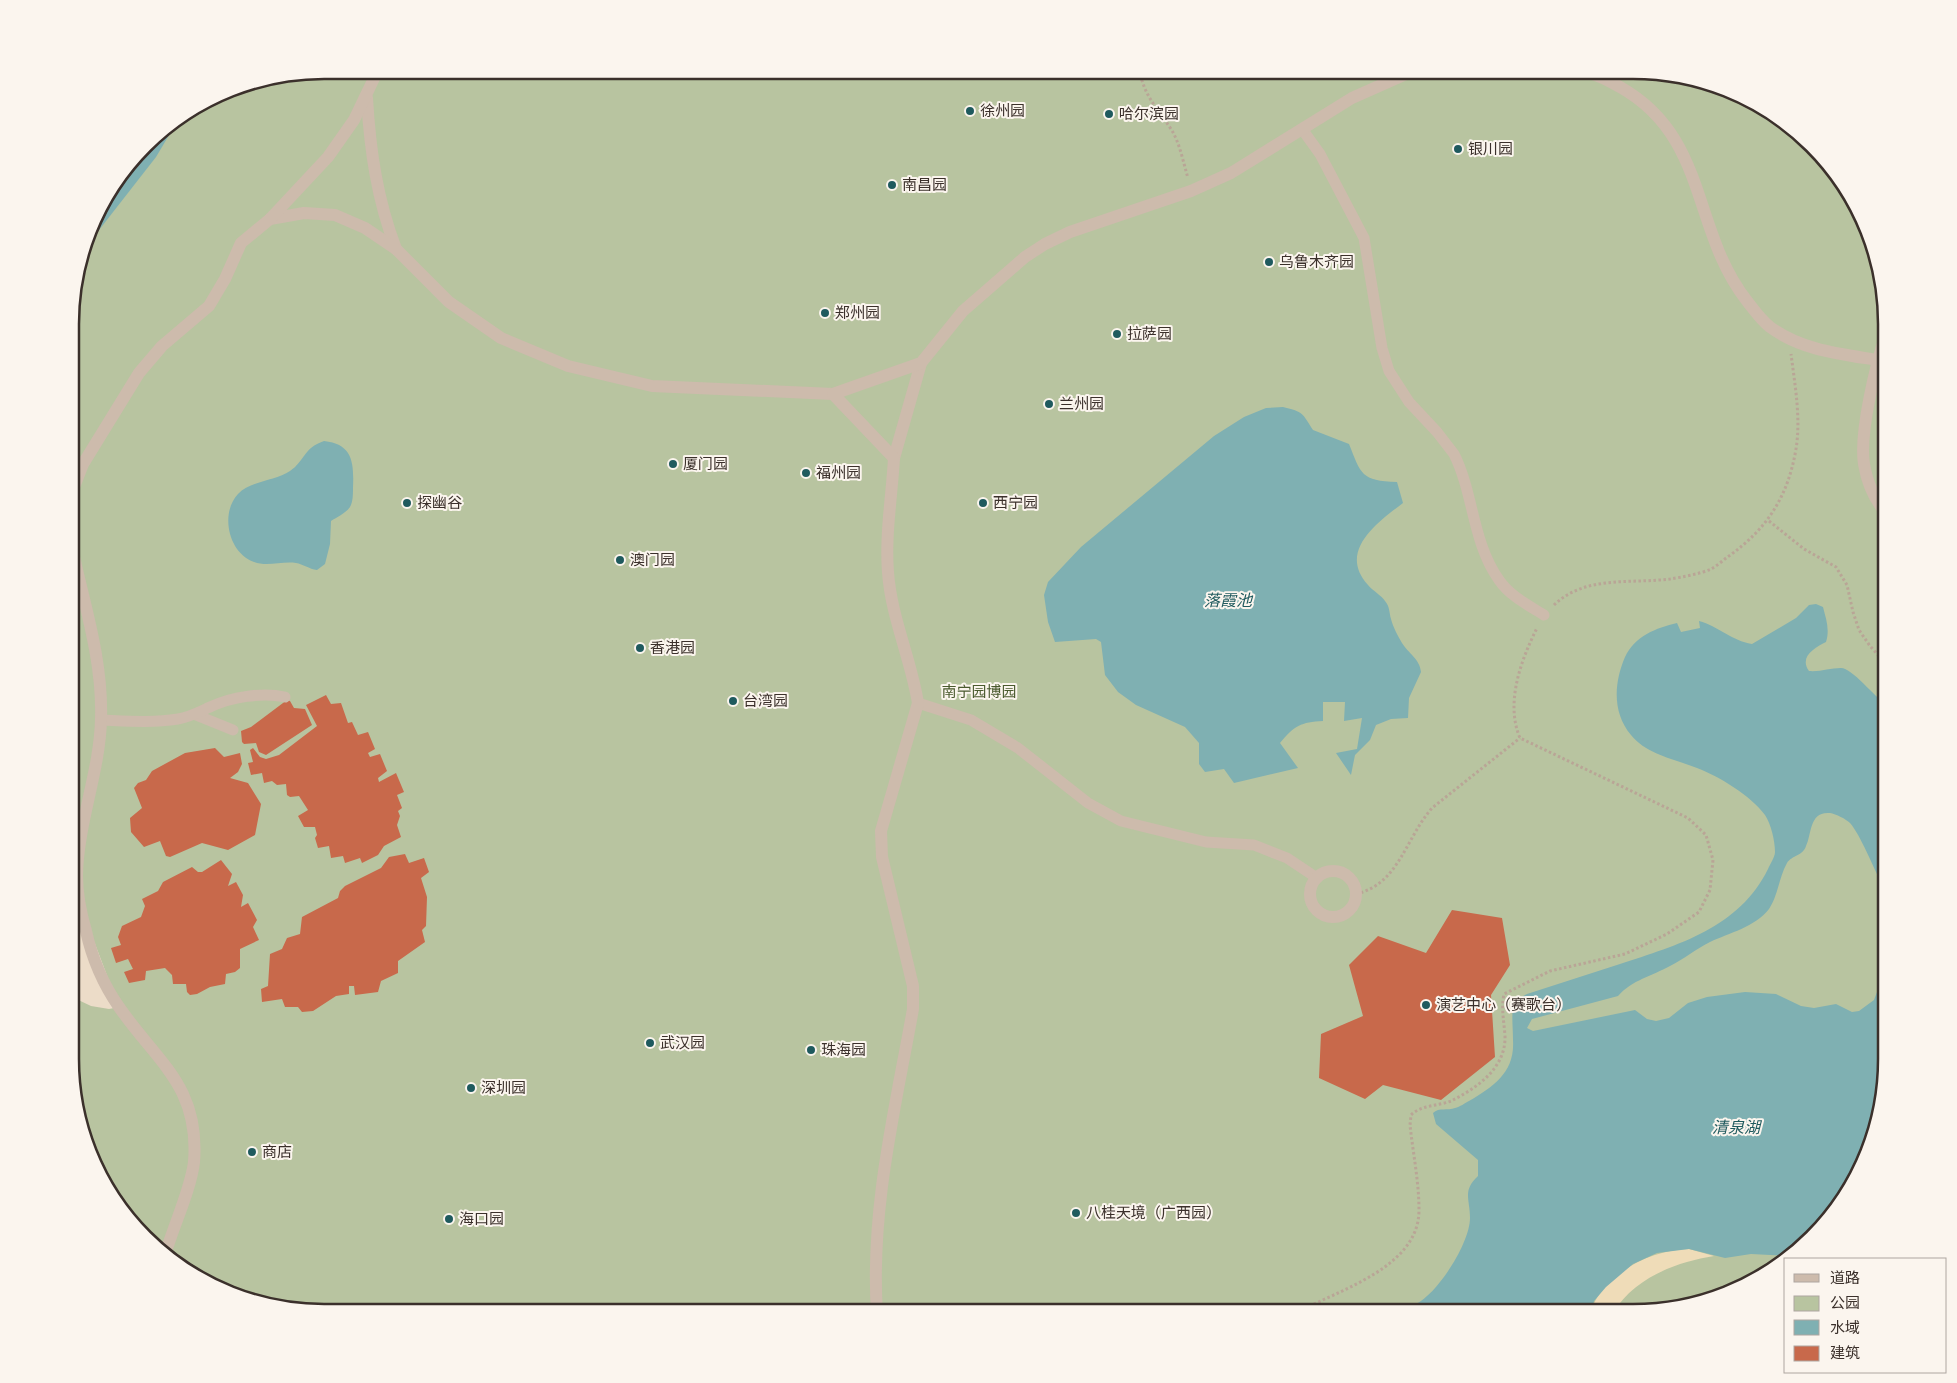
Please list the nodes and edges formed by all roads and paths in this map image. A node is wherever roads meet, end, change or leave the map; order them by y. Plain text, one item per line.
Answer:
1 (374, 79) edge
2 (1143, 79) edge
3 (1395, 79) edge
4 (1605, 79) edge
5 (367, 97) junction
6 (1302, 129) junction
7 (1191, 191) junction
8 (270, 219) junction
9 (396, 249) junction
10 (1790, 339) junction
11 (1878, 360) joint
12 (921, 362) junction
13 (833, 394) junction
14 (894, 458) junction
15 (79, 459) edge
16 (1878, 504) edge
17 (1768, 520) junction
18 (79, 578) edge
19 (1544, 615) junction
20 (1878, 655) edge
21 (285, 697) dead end
22 (918, 703) junction
23 (196, 715) junction
24 (101, 720) junction
25 (233, 730) dead end
26 (1520, 738) junction
27 (79, 846) edge
28 (1317, 878) junction
29 (79, 890) edge
30 (1356, 894) junction
31 (168, 1248) edge
32 (876, 1304) edge
33 (1314, 1304) edge

1 - 5 street
2 - 7 path
3 - 6 street
4 - 10 street
5 - 8 street
5 - 9 street
6 - 7 street
6 - 19 lane
7 - 12 street
8 - 9 street
8 - 15 street
9 - 13 street
10 - 11 street
10 - 17 path
11 - 16 street
12 - 13 street
12 - 14 street
13 - 14 street
14 - 22 street
17 - 19 path
17 - 20 path
18 - 24 street
19 - 26 path
21 - 23 lane
22 - 28 lane
22 - 32 street
23 - 24 lane
23 - 25 lane
24 - 27 street
26 - 30 path
26 - 33 path
28 - 30 street
28 - 30 street
29 - 31 street

